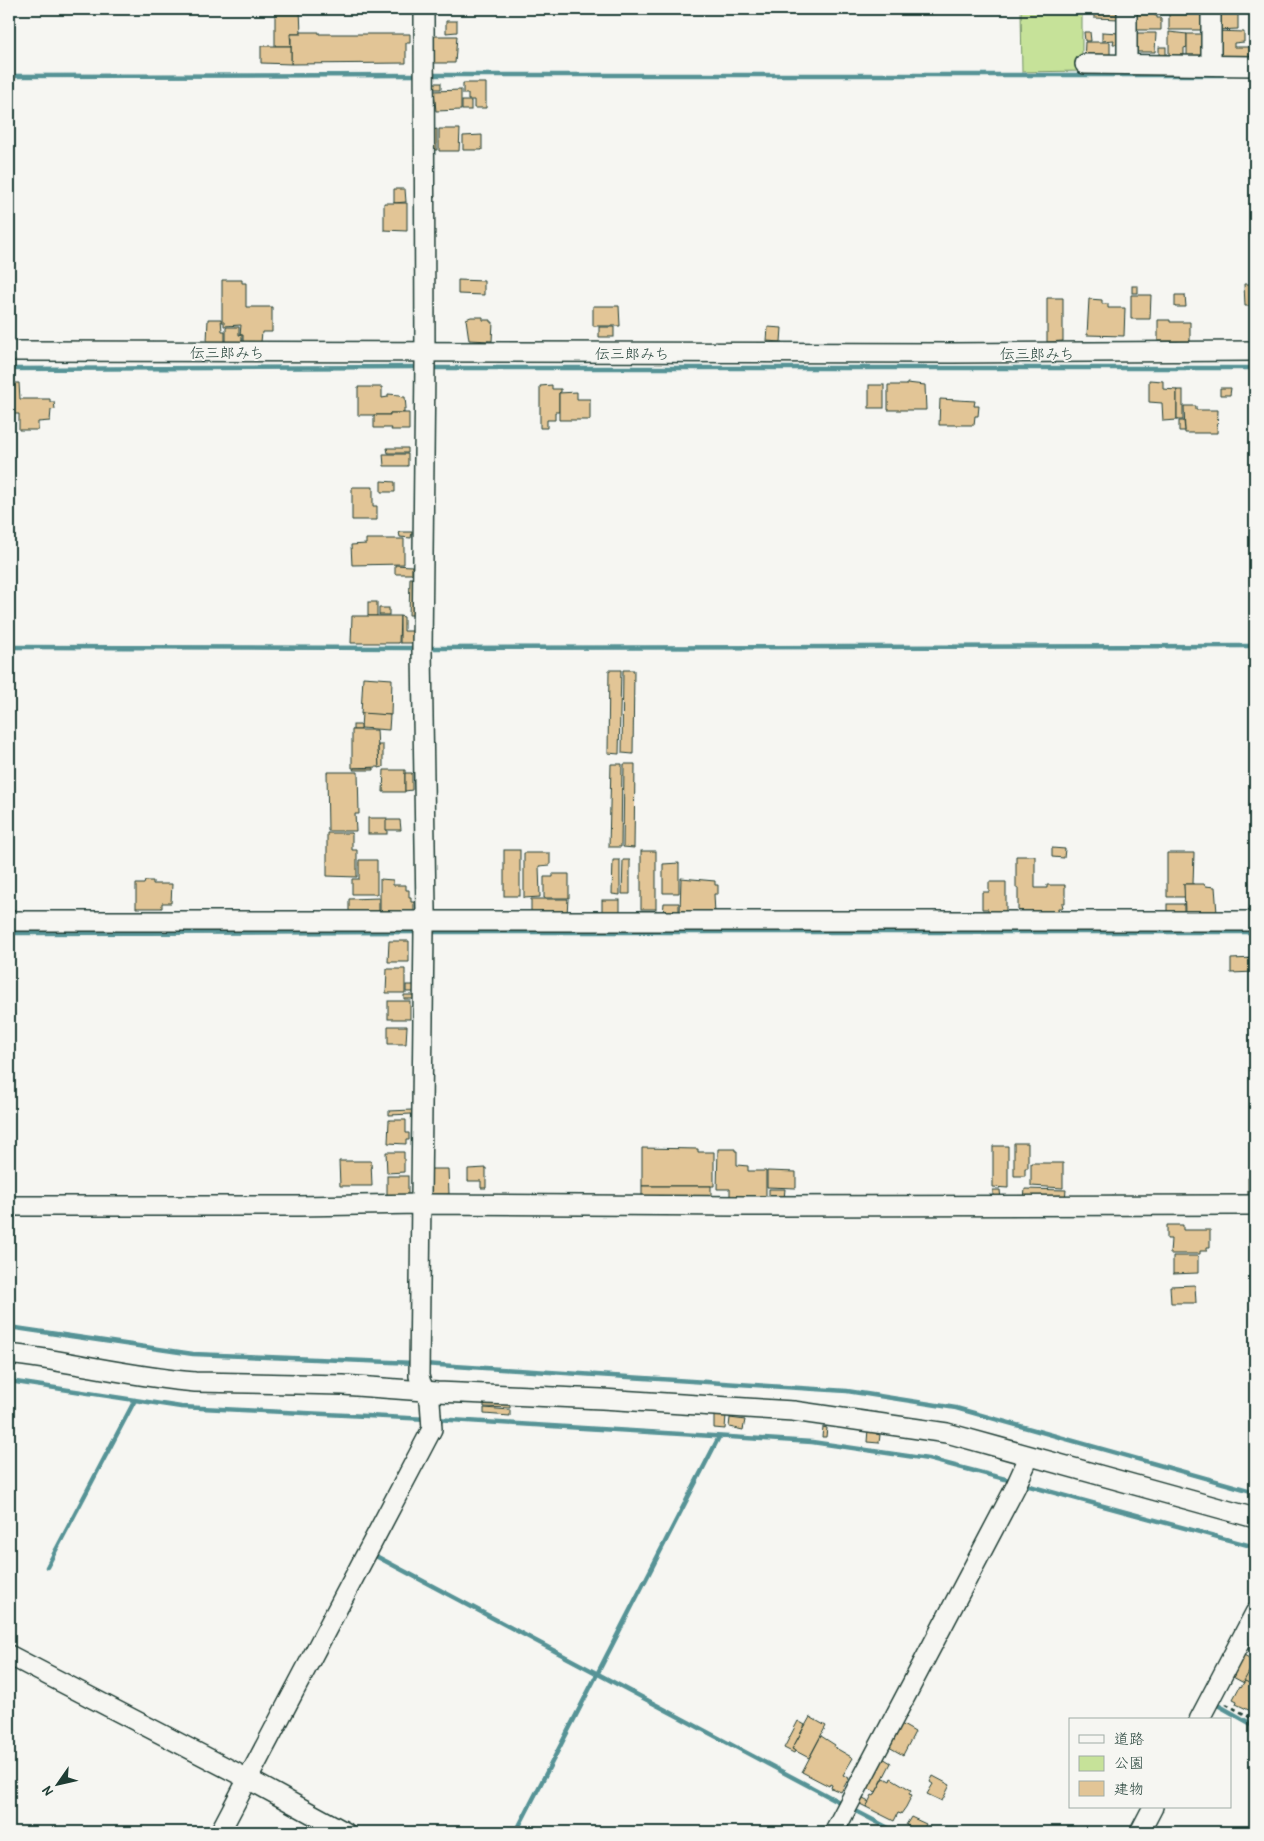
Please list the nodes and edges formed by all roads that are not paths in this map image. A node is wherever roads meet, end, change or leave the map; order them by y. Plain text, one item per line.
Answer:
1 (424, 9) edge
2 (1127, 9) edge
3 (1211, 9) edge
4 (1085, 64) dead end
5 (1127, 64) junction
6 (1211, 64) junction
7 (1255, 66) edge
8 (9, 351) edge
9 (1255, 351) edge
10 (425, 362) junction
11 (9, 921) edge
12 (1255, 921) edge
13 (424, 929) junction
14 (421, 1204) junction
15 (1255, 1205) edge
16 (9, 1206) edge
17 (9, 1354) edge
18 (425, 1390) junction
19 (1029, 1457) junction
20 (1255, 1518) edge
21 (1255, 1613) edge
22 (9, 1655) edge
23 (1199, 1718) edge
24 (248, 1780) junction
25 (1152, 1808) edge
26 (220, 1832) edge
27 (345, 1832) edge
28 (834, 1832) edge
29 (1140, 1832) edge

1 - 10 street
2 - 5 street
3 - 6 street
4 - 5 street
5 - 6 street
6 - 7 street
8 - 10 street, 伝三郎みち
9 - 10 street, 伝三郎みち
10 - 13 street
11 - 13 street
12 - 13 street
13 - 14 street
14 - 15 street
14 - 16 street
14 - 18 street
17 - 18 street
18 - 19 street
18 - 24 street
19 - 20 street
19 - 28 street
21 - 23 street
22 - 24 street
24 - 26 street
24 - 27 street
25 - 29 street

